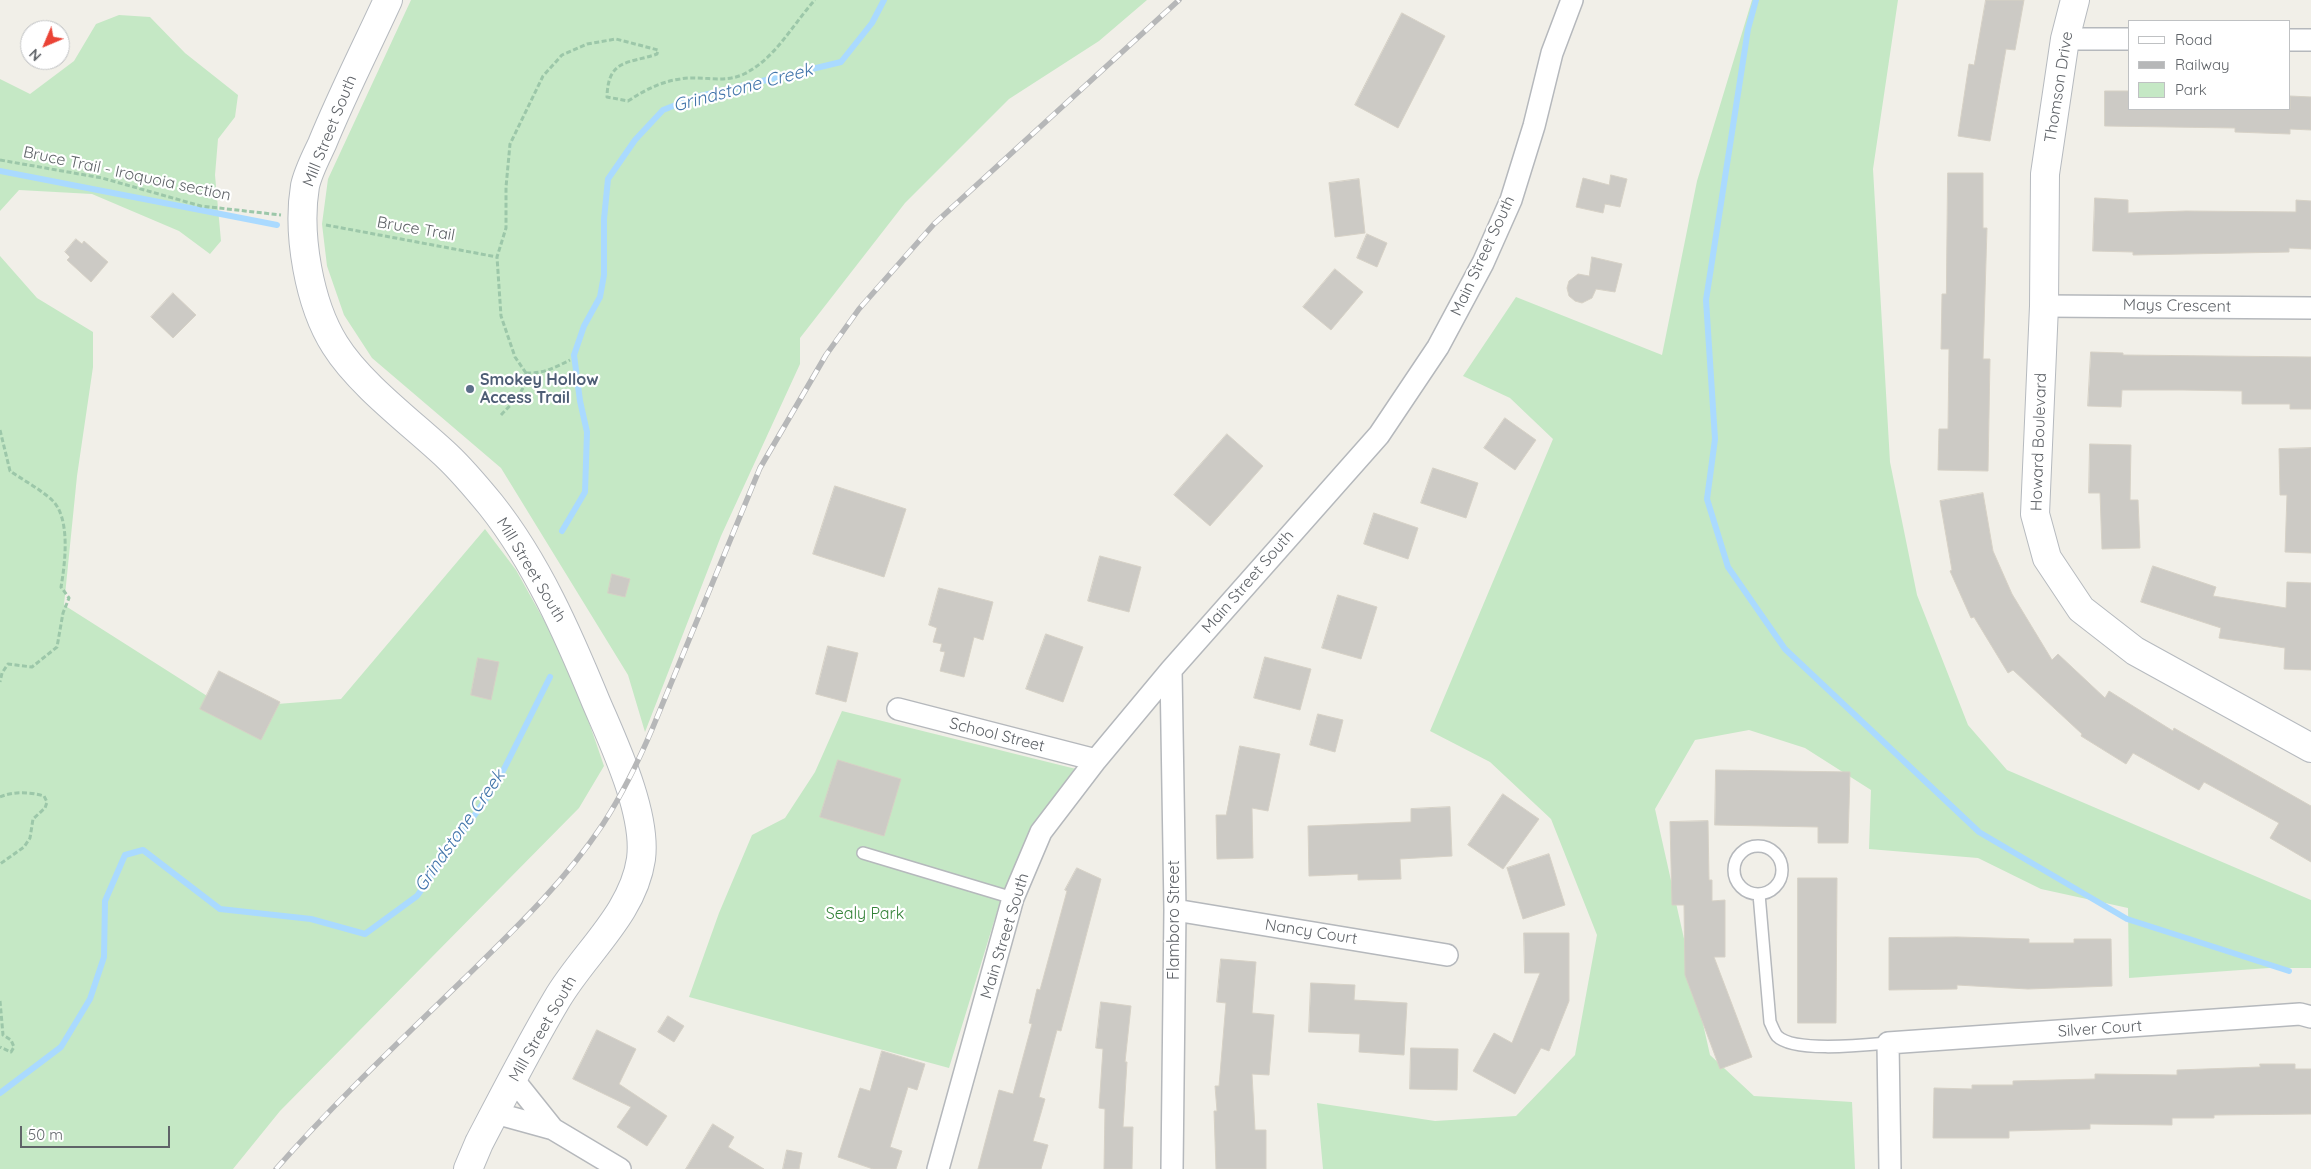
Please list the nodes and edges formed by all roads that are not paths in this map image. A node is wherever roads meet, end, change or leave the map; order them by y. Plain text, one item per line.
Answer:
1 (388, 0) edge
2 (1572, 0) edge
3 (2075, 0) edge
4 (2065, 39) junction
5 (2128, 39) edge
6 (2291, 40) edge
7 (2311, 40) edge
8 (2045, 174) joint
9 (2044, 306) junction
10 (2311, 308) edge
11 (1170, 670) junction
12 (898, 710) dead end
13 (2311, 748) edge
14 (1096, 760) junction
15 (864, 852) dead end
16 (1759, 894) junction
17 (1013, 898) junction
18 (1175, 910) junction
19 (1447, 955) dead end
20 (2311, 1017) edge
21 (1888, 1044) junction
22 (513, 1079) junction
23 (495, 1113) junction
24 (553, 1129) junction
25 (468, 1169) edge
26 (620, 1169) edge
27 (938, 1169) edge
28 (1172, 1169) edge
29 (1890, 1169) edge

1 - 22 main road, Mill Street South
2 - 11 street, Main Street South
3 - 4 main road, Thomson Drive
4 - 5 street
4 - 8 main road, Thomson Drive
6 - 7 street
8 - 9 main road, Howard Boulevard
9 - 10 street, Mays Crescent
9 - 13 main road, Howard Boulevard
11 - 14 street, Main Street South
11 - 18 street, Flamboro Street
12 - 14 street, School Street
14 - 17 street, Main Street South
15 - 17 lane
16 - 16 lane
16 - 21 lane
17 - 27 street, Main Street South
18 - 19 street, Nancy Court
18 - 28 street, Flamboro Street
20 - 21 street, Silver Court
21 - 29 street
22 - 23 main road, Mill Street South
22 - 24 street
23 - 24 street
23 - 25 main road, Mill Street South
24 - 26 street

